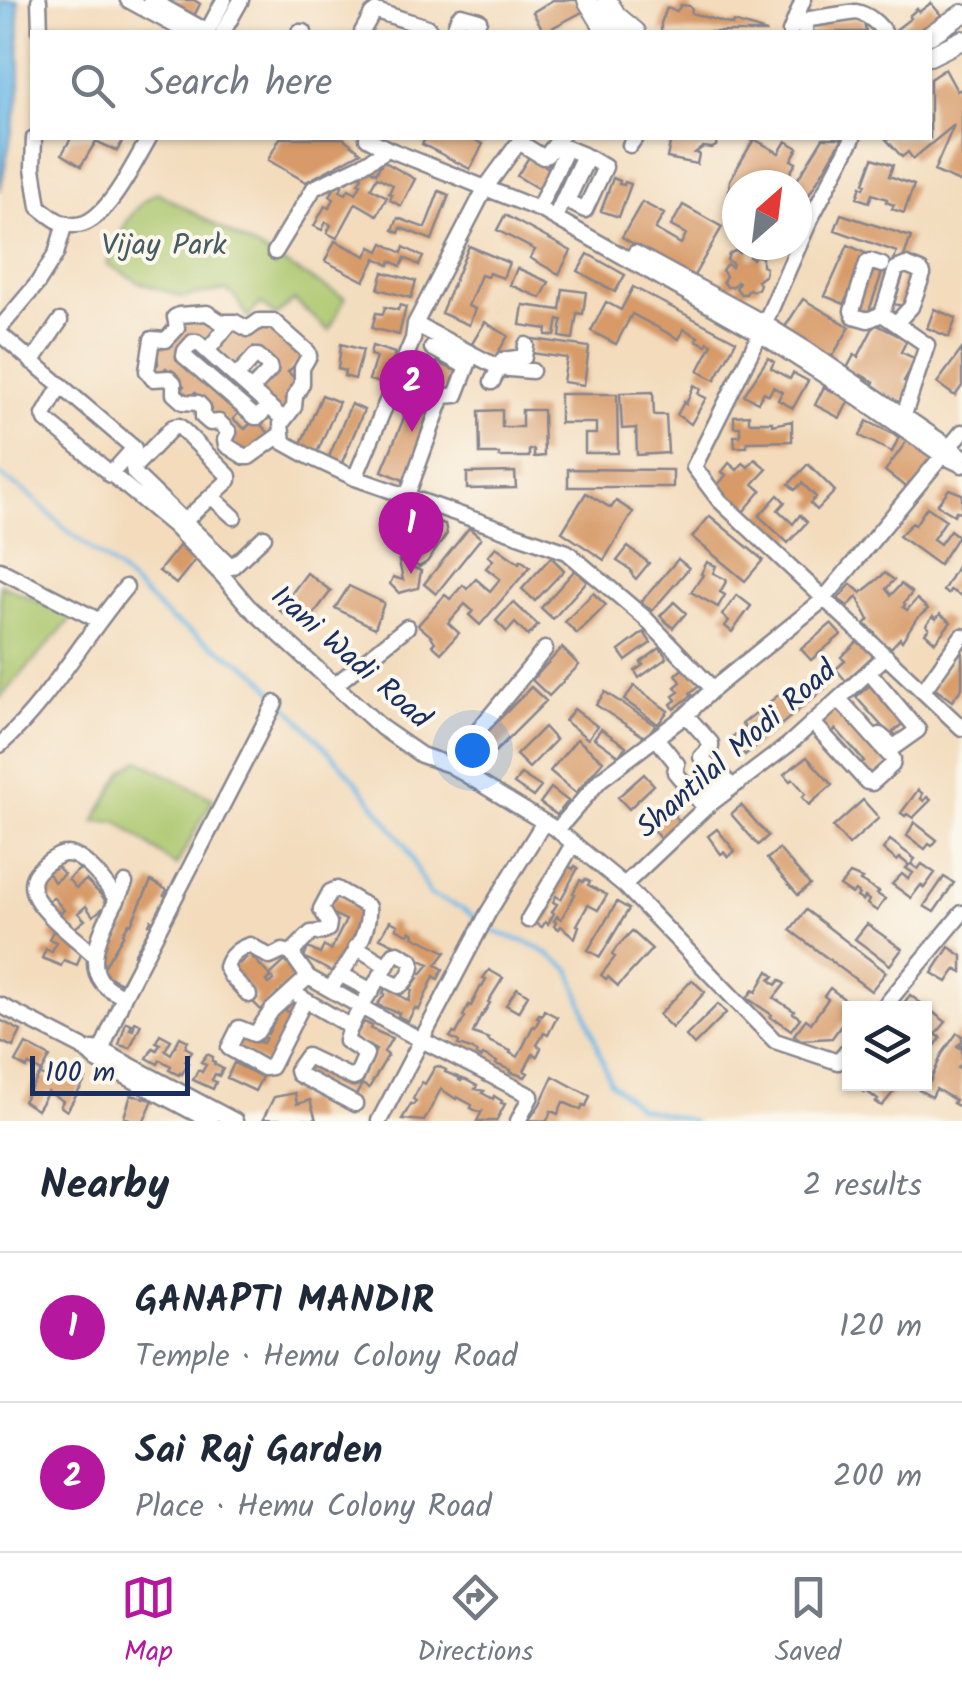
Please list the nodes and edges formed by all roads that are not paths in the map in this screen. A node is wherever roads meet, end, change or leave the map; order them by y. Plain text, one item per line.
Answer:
1 (38, 0) edge
2 (128, 0) edge
3 (151, 0) edge
4 (224, 0) edge
5 (240, 0) edge
6 (588, 0) edge
7 (607, 0) edge
8 (803, 0) edge
9 (962, 14) edge
10 (480, 20) dead end
11 (603, 29) edge
12 (40, 30) edge
13 (183, 30) edge
14 (204, 30) edge
15 (208, 30) edge
16 (224, 30) edge
17 (363, 30) edge
18 (429, 30) edge
19 (454, 30) edge
20 (634, 30) edge
21 (791, 30) edge
22 (805, 30) edge
23 (883, 30) edge
24 (932, 34) edge
25 (962, 40) edge
26 (932, 55) edge
27 (34, 140) edge
28 (148, 140) edge
29 (520, 140) edge
30 (558, 140) edge
31 (852, 140) edge
32 (391, 142) edge
33 (552, 172) dead end
34 (489, 183) junction
35 (540, 200) junction
36 (562, 208) junction
37 (65, 223) junction
38 (274, 252) dead end
39 (882, 265) dead end
40 (882, 314) junction
41 (60, 321) dead end
42 (897, 322) junction
43 (230, 323) junction
44 (415, 324) junction
45 (762, 328) junction
46 (0, 334) edge
47 (526, 344) dead end
48 (432, 348) dead end
49 (207, 351) junction
50 (470, 361) junction
51 (32, 362) junction
52 (532, 370) dead end
53 (496, 375) junction
54 (236, 377) junction
55 (60, 385) junction
56 (251, 390) junction
57 (268, 406) junction
58 (902, 421) junction
59 (282, 427) junction
60 (962, 432) edge
61 (951, 454) edge
62 (962, 465) edge
63 (110, 475) junction
64 (355, 478) junction
65 (211, 496) junction
66 (406, 496) junction
67 (154, 500) junction
68 (234, 517) dead end
69 (186, 524) junction
70 (264, 537) dead end
71 (0, 570) edge
72 (227, 571) junction
73 (126, 587) dead end
74 (823, 600) junction
75 (98, 620) junction
76 (407, 627) dead end
77 (962, 636) edge
78 (546, 650) dead end
79 (886, 656) junction
80 (872, 675) junction
81 (335, 685) junction
82 (713, 688) junction
83 (923, 691) junction
84 (844, 699) junction
85 (275, 703) dead end
86 (686, 715) junction
87 (814, 725) junction
88 (962, 728) edge
89 (656, 738) junction
90 (0, 745) edge
91 (450, 765) junction
92 (728, 782) junction
93 (701, 803) junction
94 (551, 826) junction
95 (573, 844) junction
96 (125, 883) dead end
97 (624, 886) junction
98 (117, 901) junction
99 (962, 913) edge
100 (528, 920) dead end
101 (356, 947) junction
102 (290, 952) junction
103 (94, 954) junction
104 (340, 974) junction
105 (308, 977) junction
106 (330, 989) junction
107 (372, 992) junction
108 (249, 995) dead end
109 (124, 996) junction
110 (299, 996) junction
111 (889, 1001) edge
112 (0, 1005) edge
113 (362, 1007) junction
114 (351, 1026) junction
115 (422, 1039) junction
116 (99, 1055) junction
117 (842, 1057) edge
118 (354, 1104) dead end
119 (210, 1121) edge
120 (235, 1121) edge
121 (379, 1121) edge
122 (518, 1121) edge

1 - 12 street
2 - 13 street
3 - 14 street
4 - 15 street
5 - 16 street
6 - 11 main road
7 - 20 main road
8 - 21 street
9 - 24 main road
10 - 19 street
17 - 18 street
22 - 23 street
25 - 26 main road
27 - 37 street
28 - 37 street
29 - 30 street
29 - 34 street
31 - 45 street, Shantilal Modi Road
32 - 34 street
32 - 38 street
33 - 35 street
34 - 35 street
34 - 44 street
34 - 45 street
35 - 36 street
35 - 36 street
36 - 45 street
37 - 46 street
39 - 40 street
40 - 42 street
40 - 42 street
41 - 51 street
42 - 58 street
43 - 49 street
43 - 59 street
43 - 59 street
44 - 50 street
44 - 64 street
45 - 58 street
45 - 74 street, Shantilal Modi Road
46 - 51 street
47 - 53 street
48 - 50 street
49 - 54 street
49 - 57 street
50 - 53 street
50 - 66 street
51 - 55 street
52 - 53 street
54 - 56 street
54 - 56 street
55 - 63 street, Irani Wadi Road
55 - 63 street
56 - 57 street
57 - 59 street
58 - 61 street
59 - 64 street
60 - 61 street
61 - 62 street
61 - 74 street
63 - 67 street, Irani Wadi Road
64 - 66 street
65 - 67 street
65 - 68 street
65 - 69 street
66 - 82 street
67 - 69 street, Irani Wadi Road
69 - 72 street, Irani Wadi Road
70 - 72 street
71 - 75 street
72 - 81 street, Irani Wadi Road
73 - 75 street
74 - 79 street, Shantilal Modi Road
74 - 82 street
75 - 90 street
76 - 81 street
77 - 83 street
78 - 91 street
79 - 80 street, Shantilal Modi Road
79 - 83 street, Shantilal Modi Road
80 - 84 street, Shantilal Modi Road
80 - 84 street
81 - 91 street, Irani Wadi Road
82 - 86 street
83 - 88 street, Shantilal Modi Road
84 - 87 street, Shantilal Modi Road
84 - 87 street
85 - 109 street
86 - 89 street
86 - 92 street
87 - 92 street, Shantilal Modi Road
89 - 93 street
89 - 94 street
91 - 94 street, Irani Wadi Road
92 - 93 street, Shantilal Modi Road
93 - 97 street, Shantilal Modi Road
94 - 95 street, Irani Wadi Road
94 - 115 street
95 - 97 street, Irani Wadi Road
95 - 100 street
96 - 98 street
97 - 117 street, Irani Wadi Road
98 - 103 street
98 - 103 street
99 - 111 street
101 - 102 street
101 - 104 street
101 - 107 street
102 - 105 street
102 - 108 street
103 - 109 street
104 - 106 street
104 - 107 street
105 - 106 street
105 - 110 street
106 - 113 street
107 - 113 street
109 - 116 street
110 - 110 street
110 - 114 street
112 - 116 street
113 - 114 street
113 - 115 street
114 - 118 street
115 - 121 street
115 - 122 street
116 - 119 street
116 - 120 street

